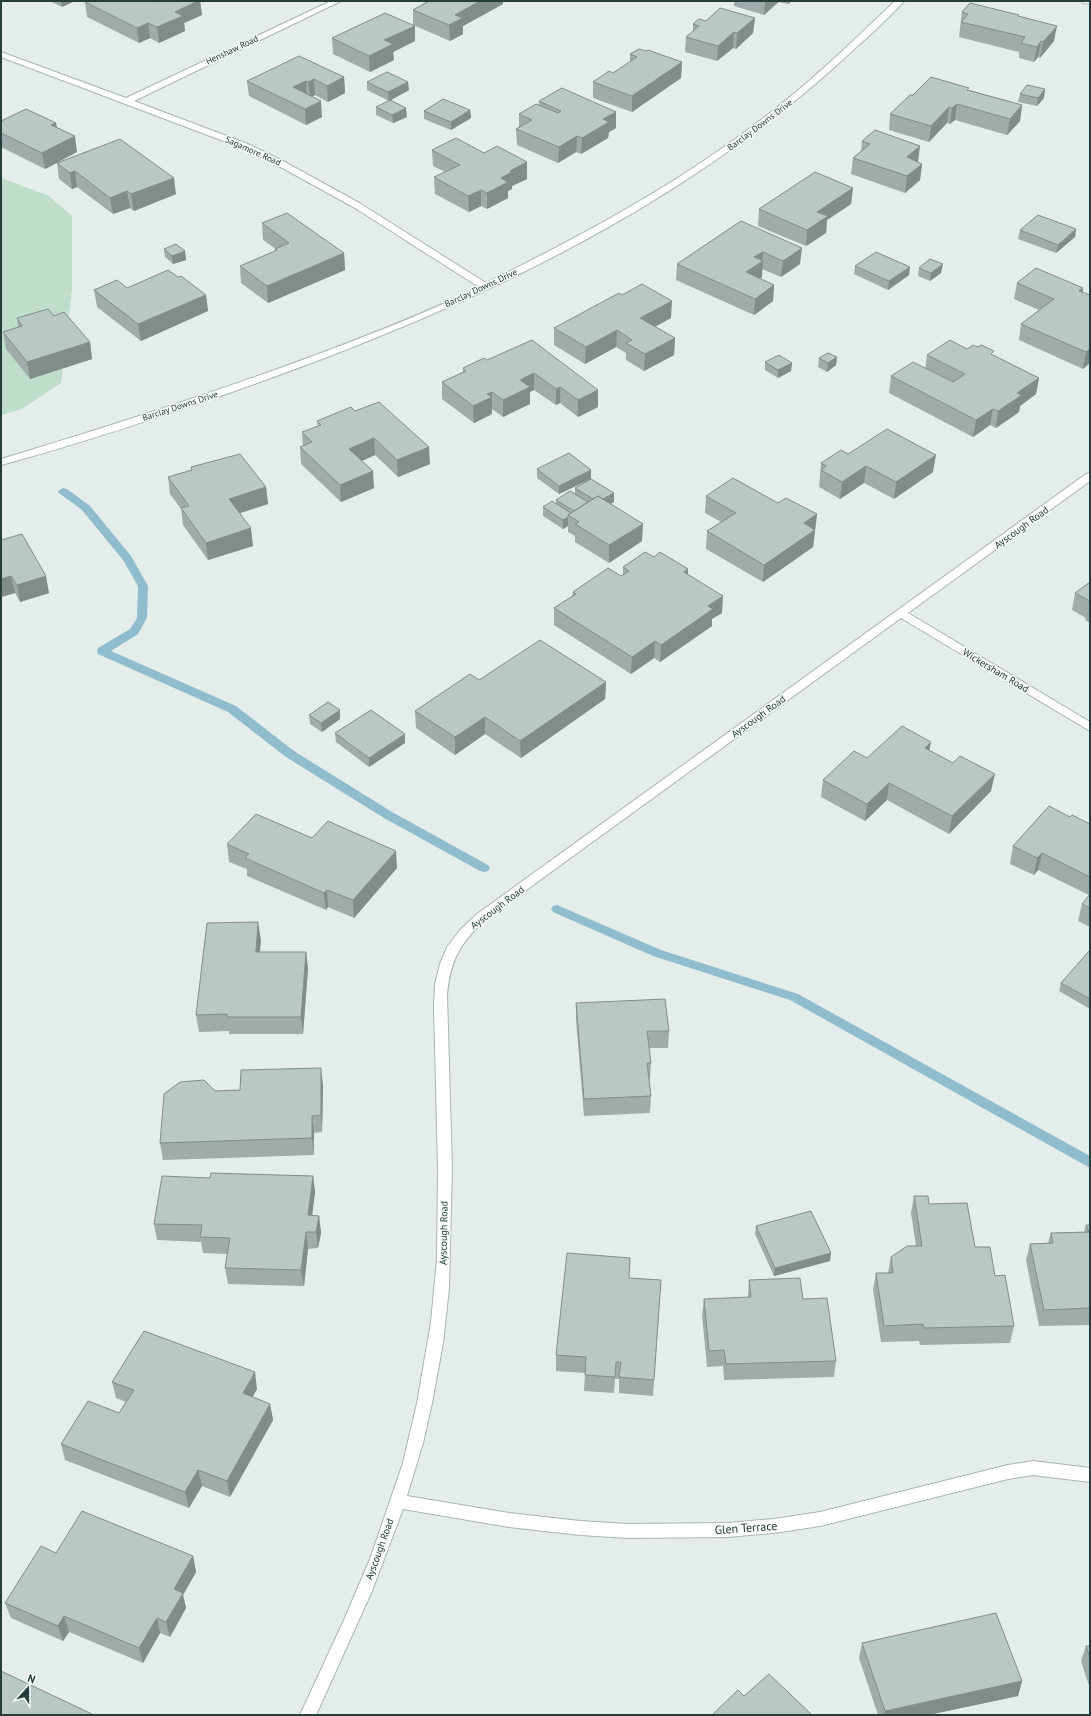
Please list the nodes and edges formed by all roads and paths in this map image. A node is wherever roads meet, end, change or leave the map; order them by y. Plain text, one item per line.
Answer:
1 (337, 1) edge
2 (900, 1) edge
3 (1086, 1) edge
4 (1090, 2) edge
5 (1, 54) edge
6 (127, 101) junction
7 (485, 287) junction
8 (1, 462) edge
9 (1090, 476) edge
10 (901, 614) junction
11 (1090, 727) edge
12 (1090, 1475) edge
13 (397, 1501) junction
14 (308, 1715) edge

1 - 6 street, Henshaw Road
2 - 7 street, Barclay Downs Drive
3 - 4 street
5 - 6 street, Sagamore Road
6 - 7 street, Sagamore Road
7 - 8 street, Barclay Downs Drive
9 - 10 street, Ayscough Road
10 - 11 street, Wickersham Road
10 - 13 street, Ayscough Road
12 - 13 street, Glen Terrace
13 - 14 street, Ayscough Road

